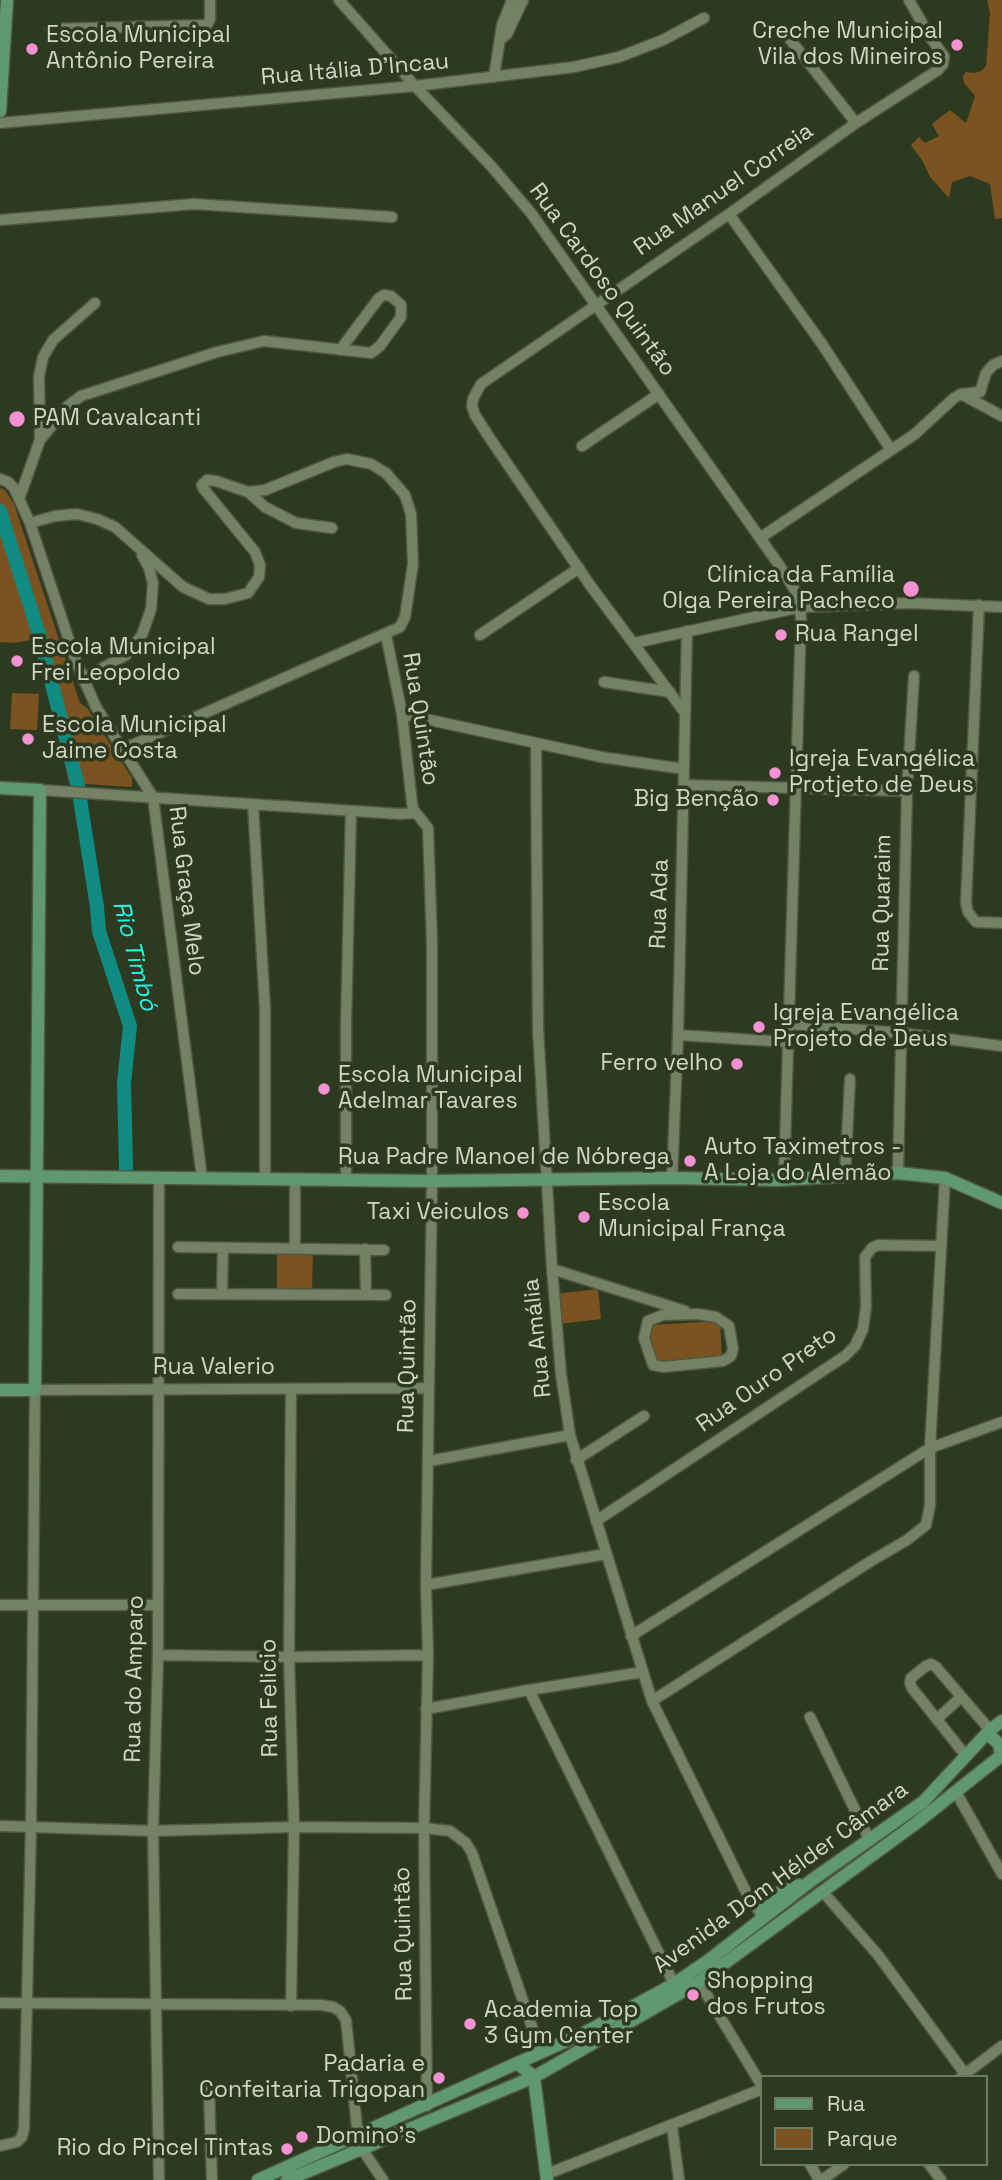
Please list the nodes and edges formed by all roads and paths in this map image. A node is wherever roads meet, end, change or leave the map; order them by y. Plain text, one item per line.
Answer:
1 (8, 0) edge
2 (210, 0) edge
3 (339, 0) edge
4 (512, 0) edge
5 (523, 0) edge
6 (909, 0) edge
7 (704, 18) dead end
8 (50, 29) dead end
9 (789, 38) dead end
10 (501, 39) junction
11 (494, 77) junction
12 (415, 86) junction
13 (0, 111) edge
14 (0, 123) edge
15 (856, 123) junction
16 (729, 214) junction
17 (392, 217) dead end
18 (0, 220) edge
19 (95, 303) dead end
20 (596, 305) junction
21 (340, 350) junction
22 (1002, 361) edge
23 (660, 394) junction
24 (961, 394) junction
25 (1002, 415) edge
26 (40, 440) junction
27 (582, 446) dead end
28 (891, 450) junction
29 (0, 479) edge
30 (248, 492) junction
31 (19, 499) junction
32 (30, 523) junction
33 (332, 528) dead end
34 (760, 538) junction
35 (141, 552) junction
36 (579, 568) junction
37 (979, 605) junction
38 (801, 607) junction
39 (1002, 607) edge
40 (687, 631) junction
41 (390, 633) junction
42 (481, 635) dead end
43 (634, 643) junction
44 (914, 676) dead end
45 (83, 679) junction
46 (604, 682) dead end
47 (670, 692) junction
48 (685, 713) junction
49 (402, 714) junction
50 (536, 743) junction
51 (123, 749) junction
52 (684, 769) junction
53 (684, 785) junction
54 (795, 787) junction
55 (0, 788) edge
56 (40, 790) junction
57 (906, 791) junction
58 (153, 797) junction
59 (253, 804) junction
60 (351, 811) junction
61 (416, 813) junction
62 (1002, 923) edge
63 (788, 1024) junction
64 (901, 1033) junction
65 (678, 1035) junction
66 (787, 1042) junction
67 (1002, 1046) edge
68 (850, 1079) dead end
69 (898, 1173) junction
70 (0, 1176) edge
71 (36, 1176) junction
72 (845, 1176) junction
73 (159, 1178) junction
74 (202, 1178) junction
75 (265, 1178) junction
76 (672, 1178) junction
77 (945, 1178) junction
78 (295, 1179) junction
79 (784, 1179) junction
80 (346, 1180) junction
81 (548, 1180) junction
82 (432, 1181) junction
83 (1002, 1203) edge
84 (940, 1246) junction
85 (178, 1247) dead end
86 (223, 1248) junction
87 (295, 1249) junction
88 (365, 1250) junction
89 (384, 1250) dead end
90 (552, 1269) junction
91 (178, 1294) dead end
92 (222, 1294) junction
93 (366, 1294) junction
94 (386, 1295) dead end
95 (698, 1314) junction
96 (429, 1388) junction
97 (157, 1389) junction
98 (292, 1389) junction
99 (0, 1390) edge
100 (35, 1390) junction
101 (644, 1416) dead end
102 (1002, 1422) edge
103 (570, 1435) junction
104 (930, 1448) junction
105 (576, 1460) junction
106 (429, 1461) junction
107 (596, 1521) junction
108 (606, 1554) junction
109 (426, 1585) junction
110 (0, 1605) edge
111 (33, 1605) junction
112 (157, 1605) junction
113 (631, 1636) junction
114 (158, 1654) junction
115 (428, 1655) junction
116 (289, 1657) junction
117 (643, 1672) junction
118 (528, 1690) junction
119 (961, 1697) junction
120 (652, 1701) junction
121 (426, 1709) junction
122 (810, 1717) dead end
123 (937, 1719) junction
124 (1002, 1721) edge
125 (988, 1731) junction
126 (1002, 1755) edge
127 (966, 1756) junction
128 (956, 1792) junction
129 (0, 1826) edge
130 (294, 1827) junction
131 (30, 1828) junction
132 (424, 1828) junction
133 (153, 1831) junction
134 (870, 1841) junction
135 (1002, 1874) edge
136 (812, 1880) junction
137 (822, 1891) junction
138 (747, 1894) junction
139 (771, 1896) junction
140 (766, 1921) junction
141 (699, 1982) junction
142 (674, 1984) junction
143 (0, 2003) edge
144 (27, 2003) junction
145 (157, 2005) junction
146 (290, 2006) junction
147 (1002, 2046) edge
148 (541, 2053) junction
149 (517, 2063) junction
150 (963, 2075) edge
151 (534, 2077) junction
152 (760, 2085) edge
153 (760, 2089) edge
154 (209, 2091) dead end
155 (427, 2106) junction
156 (673, 2126) junction
157 (360, 2143) junction
158 (0, 2146) edge
159 (841, 2166) edge
160 (313, 2175) edge
161 (547, 2177) edge
162 (159, 2180) edge
163 (212, 2180) edge
164 (258, 2180) edge
165 (287, 2180) edge
166 (383, 2180) edge
167 (679, 2180) edge
168 (821, 2180) edge

1 - 13 main road
2 - 8 street
3 - 12 street, Rua Cardoso Quintão
4 - 10 street
5 - 10 street
6 - 15 street, Rua Manuel Correia
7 - 11 street, Rua Itália D'Incau
9 - 15 street
10 - 11 street
11 - 12 street, Rua Itália D'Incau
12 - 14 street, Rua Itália D'Incau
12 - 20 street, Rua Cardoso Quintão
15 - 16 street, Rua Manuel Correia
16 - 20 street, Rua Manuel Correia
16 - 28 street
17 - 18 street
19 - 26 street
20 - 23 street, Rua Cardoso Quintão
20 - 36 street, Rua Manuel Correia
21 - 21 street
21 - 26 street
22 - 24 street
23 - 27 street
23 - 34 street, Rua Cardoso Quintão
24 - 25 street
24 - 28 street
26 - 31 street
28 - 34 street
29 - 31 street, Rua Graça Melo
30 - 33 street
30 - 35 street
30 - 41 street
31 - 32 street, Rua Graça Melo
32 - 35 street
32 - 45 street, Rua Graça Melo
34 - 38 street, Rua Cardoso Quintão
35 - 45 street
36 - 42 street
36 - 43 street
37 - 38 street
37 - 39 street
37 - 62 street
38 - 40 street
38 - 54 street
40 - 43 street
40 - 48 street, Rua Ada
41 - 49 street, Rua Quintão
41 - 51 street
43 - 47 street
44 - 57 street, Rua Quaraim
45 - 51 street, Rua Graça Melo
46 - 47 street
47 - 48 street
48 - 52 street, Rua Ada
49 - 50 street
49 - 61 street, Rua Quintão
50 - 52 street
50 - 81 street, Rua Amália
51 - 58 street, Rua Graça Melo
52 - 53 street, Rua Ada
53 - 54 street
53 - 65 street, Rua Ada
54 - 57 street
54 - 63 street
55 - 56 main road
56 - 58 street
56 - 71 main road
57 - 64 street, Rua Quaraim
58 - 59 street
58 - 74 street, Rua Graça Melo
59 - 60 street
59 - 75 street
60 - 61 street
60 - 80 street
61 - 82 street, Rua Quintão
63 - 64 street
63 - 66 street
64 - 67 street
64 - 69 street, Rua Quaraim
65 - 66 street
65 - 76 street, Rua Ada
66 - 79 street
68 - 72 street
69 - 72 main road, Rua Padre Manoel de Nóbrega
69 - 77 main road, Rua Padre Manoel de Nóbrega
70 - 71 main road, Rua Padre Manoel de Nóbrega
71 - 73 main road, Rua Padre Manoel de Nóbrega
71 - 100 main road
72 - 79 main road, Rua Padre Manoel de Nóbrega
73 - 74 main road, Rua Padre Manoel de Nóbrega
73 - 97 street, Rua do Amparo
74 - 75 main road, Rua Padre Manoel de Nóbrega
75 - 78 main road, Rua Padre Manoel de Nóbrega
76 - 79 main road, Rua Padre Manoel de Nóbrega
76 - 81 main road, Rua Padre Manoel de Nóbrega
77 - 83 main road, Rua Padre Manoel de Nóbrega
77 - 84 street
78 - 80 main road, Rua Padre Manoel de Nóbrega
78 - 87 street
80 - 82 main road, Rua Padre Manoel de Nóbrega
81 - 82 main road, Rua Padre Manoel de Nóbrega
81 - 90 street, Rua Amália
82 - 96 street, Rua Quintão
84 - 104 street
84 - 107 street, Rua Ouro Preto
85 - 86 street
86 - 87 street
86 - 92 street
87 - 88 street
88 - 89 street
88 - 93 street
90 - 95 street
90 - 103 street, Rua Amália
91 - 92 street
92 - 93 street
93 - 94 street
95 - 95 street
96 - 98 street, Rua Valerio
96 - 106 street, Rua Quintão
97 - 98 street, Rua Valerio
97 - 100 street, Rua Valerio
97 - 112 street, Rua do Amparo
98 - 116 street, Rua Felicio
99 - 100 main road, Rua Valerio
100 - 111 street
101 - 105 street
102 - 104 street
103 - 105 street, Rua Amália
103 - 106 street
104 - 113 street
104 - 120 street
105 - 107 street, Rua Amália
106 - 109 street, Rua Quintão
107 - 108 street, Rua Amália
108 - 109 street
108 - 113 street, Rua Amália
109 - 115 street, Rua Quintão
110 - 111 street
111 - 112 street
111 - 131 street
112 - 114 street, Rua do Amparo
113 - 117 street, Rua Amália
114 - 116 street
114 - 133 street, Rua do Amparo
115 - 116 street
115 - 121 street, Rua Quintão
116 - 130 street, Rua Felicio
117 - 118 street
117 - 120 street, Rua Amália
118 - 121 street
118 - 142 street
119 - 123 street
119 - 123 street
119 - 125 street
120 - 138 street, Rua Amália
121 - 132 street, Rua Quintão
122 - 134 street
123 - 127 street
124 - 125 main road, Avenida Dom Hélder Câmara
125 - 126 main road
125 - 127 main road, Avenida Dom Hélder Câmara
126 - 128 main road, Avenida Dom Hélder Câmara
127 - 134 main road, Avenida Dom Hélder Câmara
128 - 135 street
128 - 137 main road, Avenida Dom Hélder Câmara
129 - 131 street
130 - 132 street
130 - 133 street
130 - 146 street, Rua Felicio
131 - 133 street
131 - 144 street
132 - 148 street
132 - 155 street, Rua Quintão
133 - 145 street, Rua do Amparo
134 - 136 main road, Avenida Dom Hélder Câmara
136 - 139 main road
136 - 140 main road, Avenida Dom Hélder Câmara
137 - 140 main road, Avenida Dom Hélder Câmara
137 - 150 street
138 - 139 street
138 - 140 street, Rua Amália
139 - 140 main road
140 - 141 main road, Avenida Dom Hélder Câmara
140 - 142 main road, Avenida Dom Hélder Câmara
141 - 151 main road, Avenida Dom Hélder Câmara
141 - 152 street
142 - 148 main road, Avenida Dom Hélder Câmara
143 - 144 street
144 - 145 street
144 - 158 street
145 - 146 street
145 - 162 street, Rua do Amparo
146 - 157 street
147 - 150 street
148 - 149 main road, Avenida Dom Hélder Câmara
149 - 151 main road
149 - 155 main road, Avenida Dom Hélder Câmara
151 - 157 main road, Avenida Dom Hélder Câmara
151 - 161 main road
153 - 156 street
154 - 163 street
155 - 157 main road, Avenida Dom Hélder Câmara
156 - 161 street
156 - 167 street
157 - 160 main road, Avenida Dom Hélder Câmara
157 - 164 main road, Avenida Dom Hélder Câmara
157 - 166 street
159 - 168 street
160 - 165 main road, Avenida Dom Hélder Câmara

